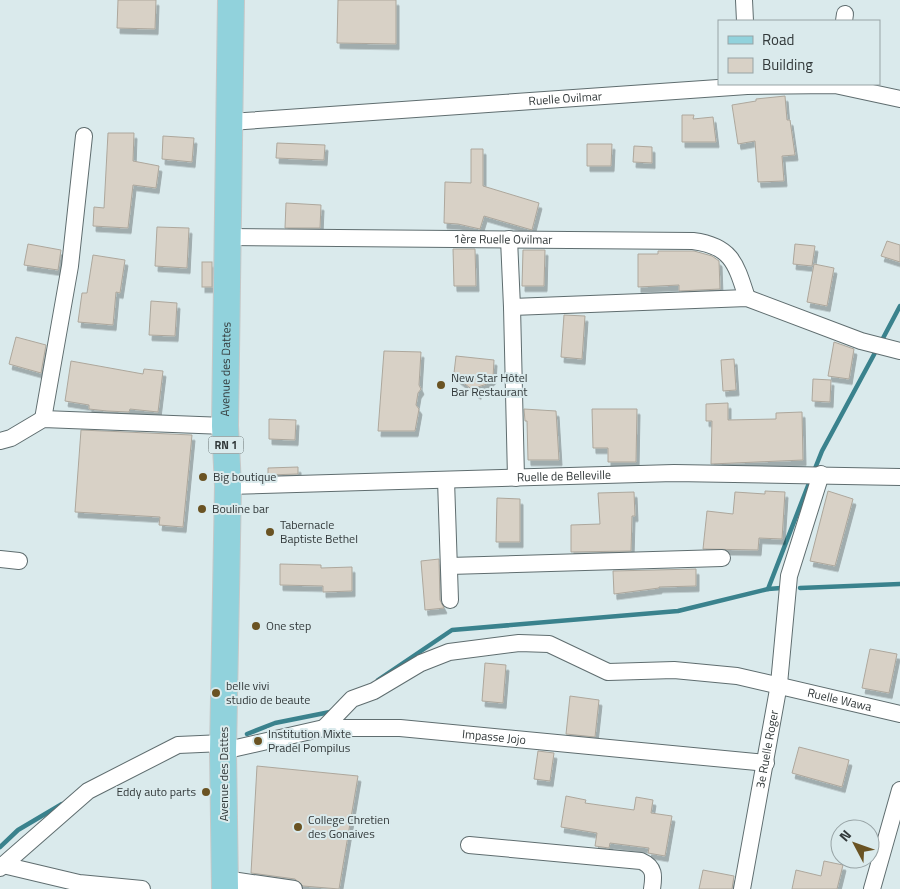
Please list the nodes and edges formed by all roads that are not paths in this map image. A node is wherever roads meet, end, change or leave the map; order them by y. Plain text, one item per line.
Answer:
1 (231, 0) edge
2 (744, 0) edge
3 (745, 20) edge
4 (747, 85) edge
5 (839, 85) edge
6 (900, 99) edge
7 (230, 122) junction
8 (84, 136) dead end
9 (227, 237) junction
10 (509, 239) junction
11 (746, 298) junction
12 (512, 307) junction
13 (894, 348) edge
14 (43, 419) junction
15 (225, 426) junction
16 (0, 441) edge
17 (815, 474) junction
18 (900, 477) edge
19 (516, 478) junction
20 (446, 480) junction
21 (228, 486) junction
22 (722, 558) dead end
23 (0, 559) edge
24 (18, 561) dead end
25 (449, 566) junction
26 (450, 600) dead end
27 (778, 684) junction
28 (900, 714) edge
29 (324, 728) junction
30 (223, 747) junction
31 (766, 762) junction
32 (900, 790) edge
33 (468, 845) dead end
34 (2, 866) edge
35 (225, 884) edge
36 (142, 889) edge
37 (294, 889) edge
38 (652, 889) edge
39 (742, 889) edge
40 (872, 889) edge

1 - 7 main road, Avenue des Dattes / RN 1
2 - 3 street
4 - 7 street, Ruelle Ovilmar
5 - 6 street, Ruelle Ovilmar
7 - 9 main road, Avenue des Dattes / RN 1
8 - 14 street
9 - 10 street, 1ère Ruelle Ovilmar
9 - 15 main road, Avenue des Dattes / RN 1
10 - 11 street, 1ère Ruelle Ovilmar
10 - 12 street
11 - 12 street
11 - 13 street
12 - 19 street
14 - 15 street
14 - 16 street
15 - 21 main road, Avenue des Dattes / RN 1
17 - 18 street, Ruelle de Belleville
17 - 19 street, Ruelle de Belleville
17 - 27 street, 3e Ruelle Roger
19 - 20 street, Ruelle de Belleville
20 - 21 street, Ruelle de Belleville
20 - 25 street
21 - 30 main road, Avenue des Dattes / RN 1
22 - 25 street
23 - 24 street
25 - 26 street
27 - 28 street, Ruelle Wawa
27 - 29 street, Ruelle Wawa
27 - 31 street, 3e Ruelle Roger
29 - 30 street, Impasse Jojo
29 - 31 street, Impasse Jojo
30 - 34 street, Impasse Jojo
30 - 35 main road, Avenue des Dattes / RN 1
31 - 39 street, 3e Ruelle Roger
32 - 40 street
33 - 38 street
34 - 36 street
35 - 37 street

